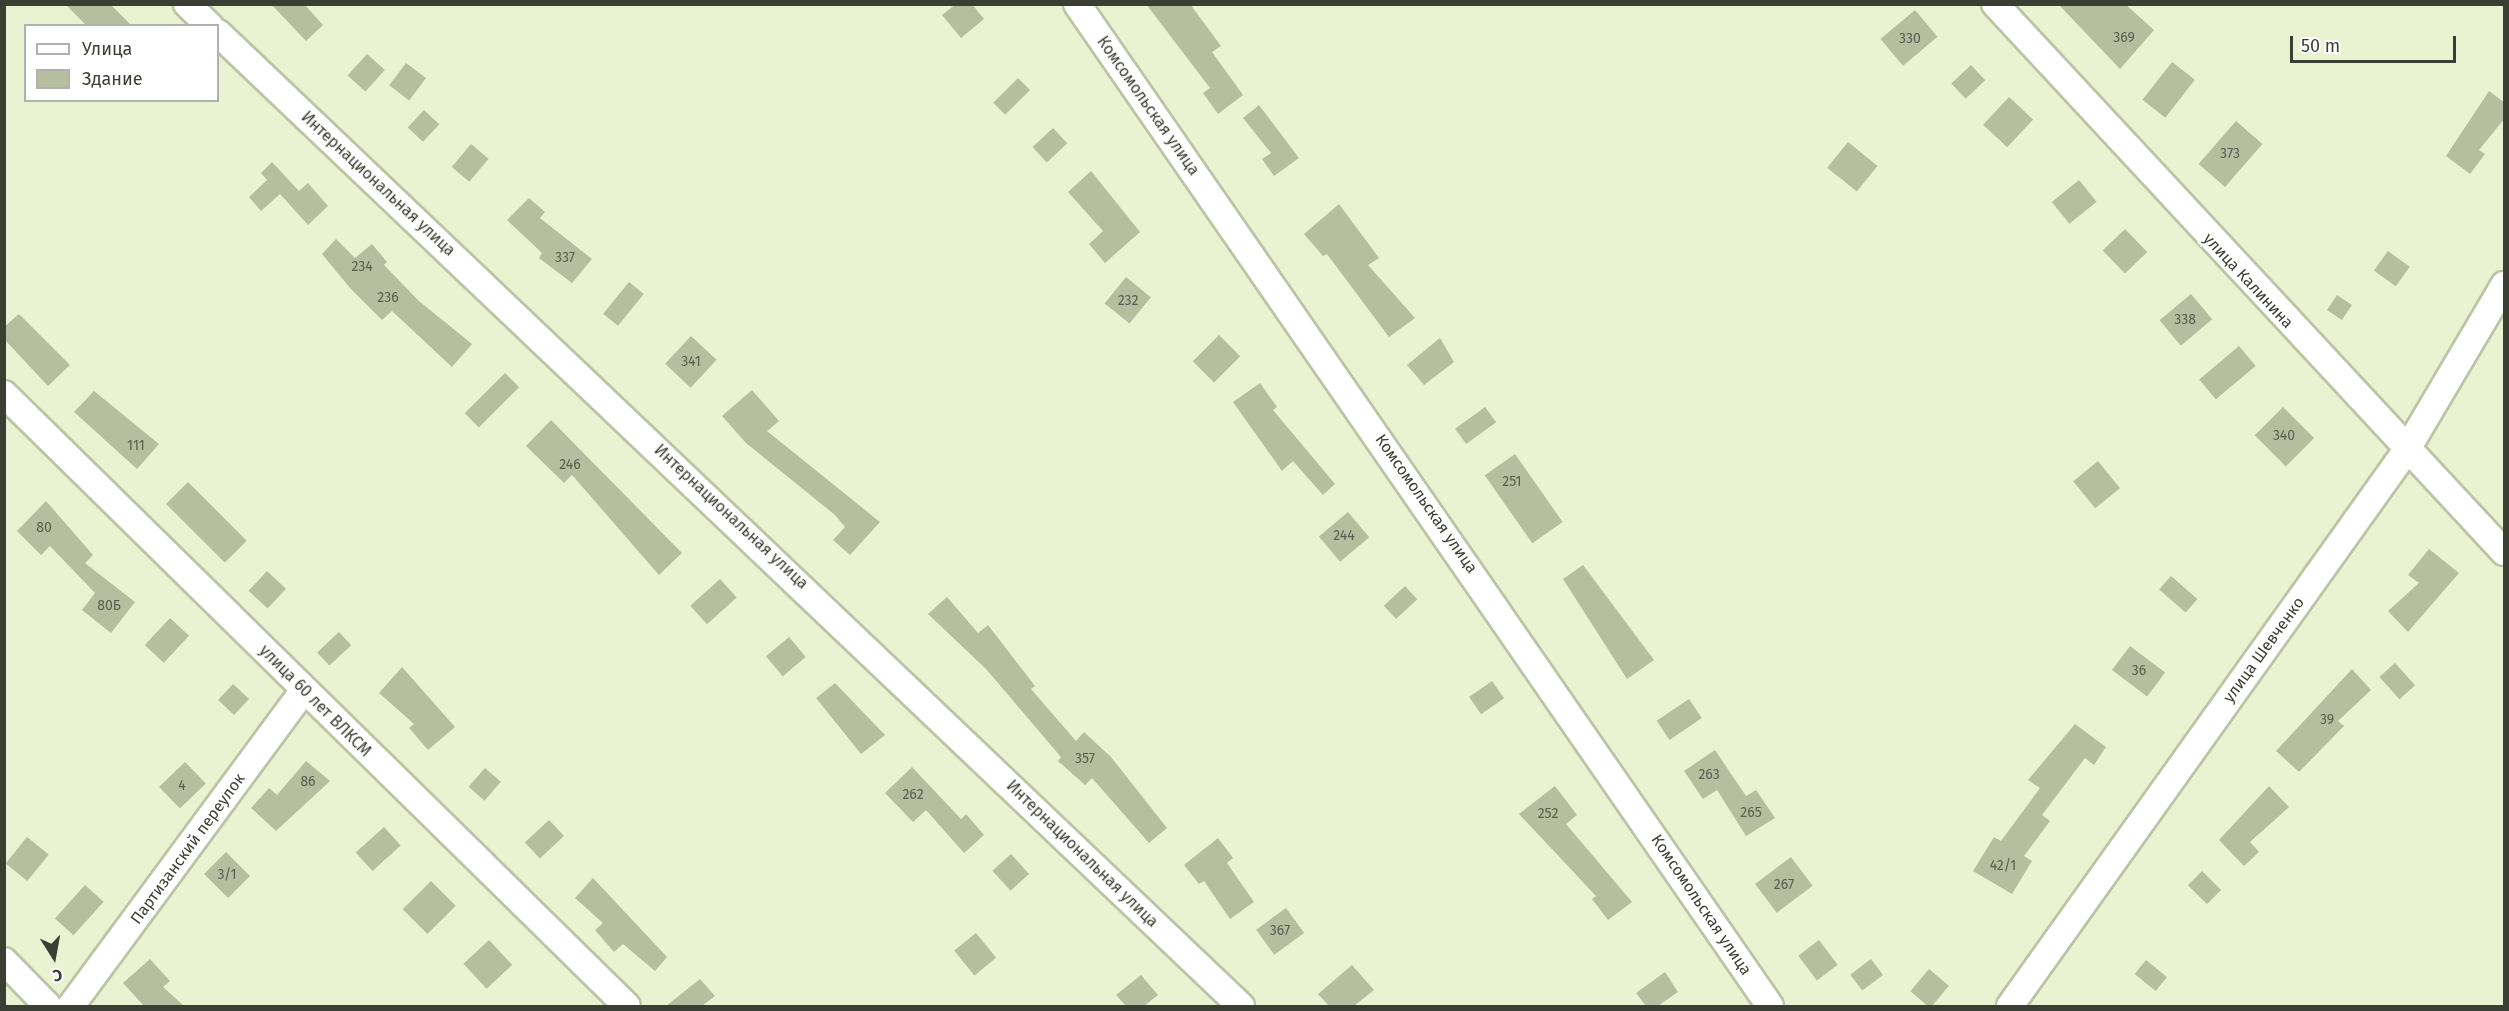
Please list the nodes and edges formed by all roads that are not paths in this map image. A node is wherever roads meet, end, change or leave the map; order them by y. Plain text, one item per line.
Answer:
1 (187, 4) edge
2 (1077, 4) edge
3 (1995, 4) edge
4 (208, 24) edge
5 (219, 34) edge
6 (2505, 285) edge
7 (4, 394) edge
8 (2406, 451) junction
9 (2505, 552) edge
10 (304, 690) junction
11 (4, 961) edge
12 (48, 1006) edge
13 (71, 1006) edge
14 (627, 1006) edge
15 (1241, 1006) edge
16 (1770, 1006) edge
17 (2010, 1006) edge

1 - 4 street
2 - 16 street, Комсомольская улица
3 - 8 street, улица Калинина
5 - 15 street, Интернациональная улица
6 - 8 street, улица Шевченко
7 - 10 street, улица 60 лет ВЛКСМ
8 - 9 street, улица Калинина
8 - 17 street, улица Шевченко
10 - 13 street, Партизанский переулок
10 - 14 street, улица 60 лет ВЛКСМ
11 - 12 street

